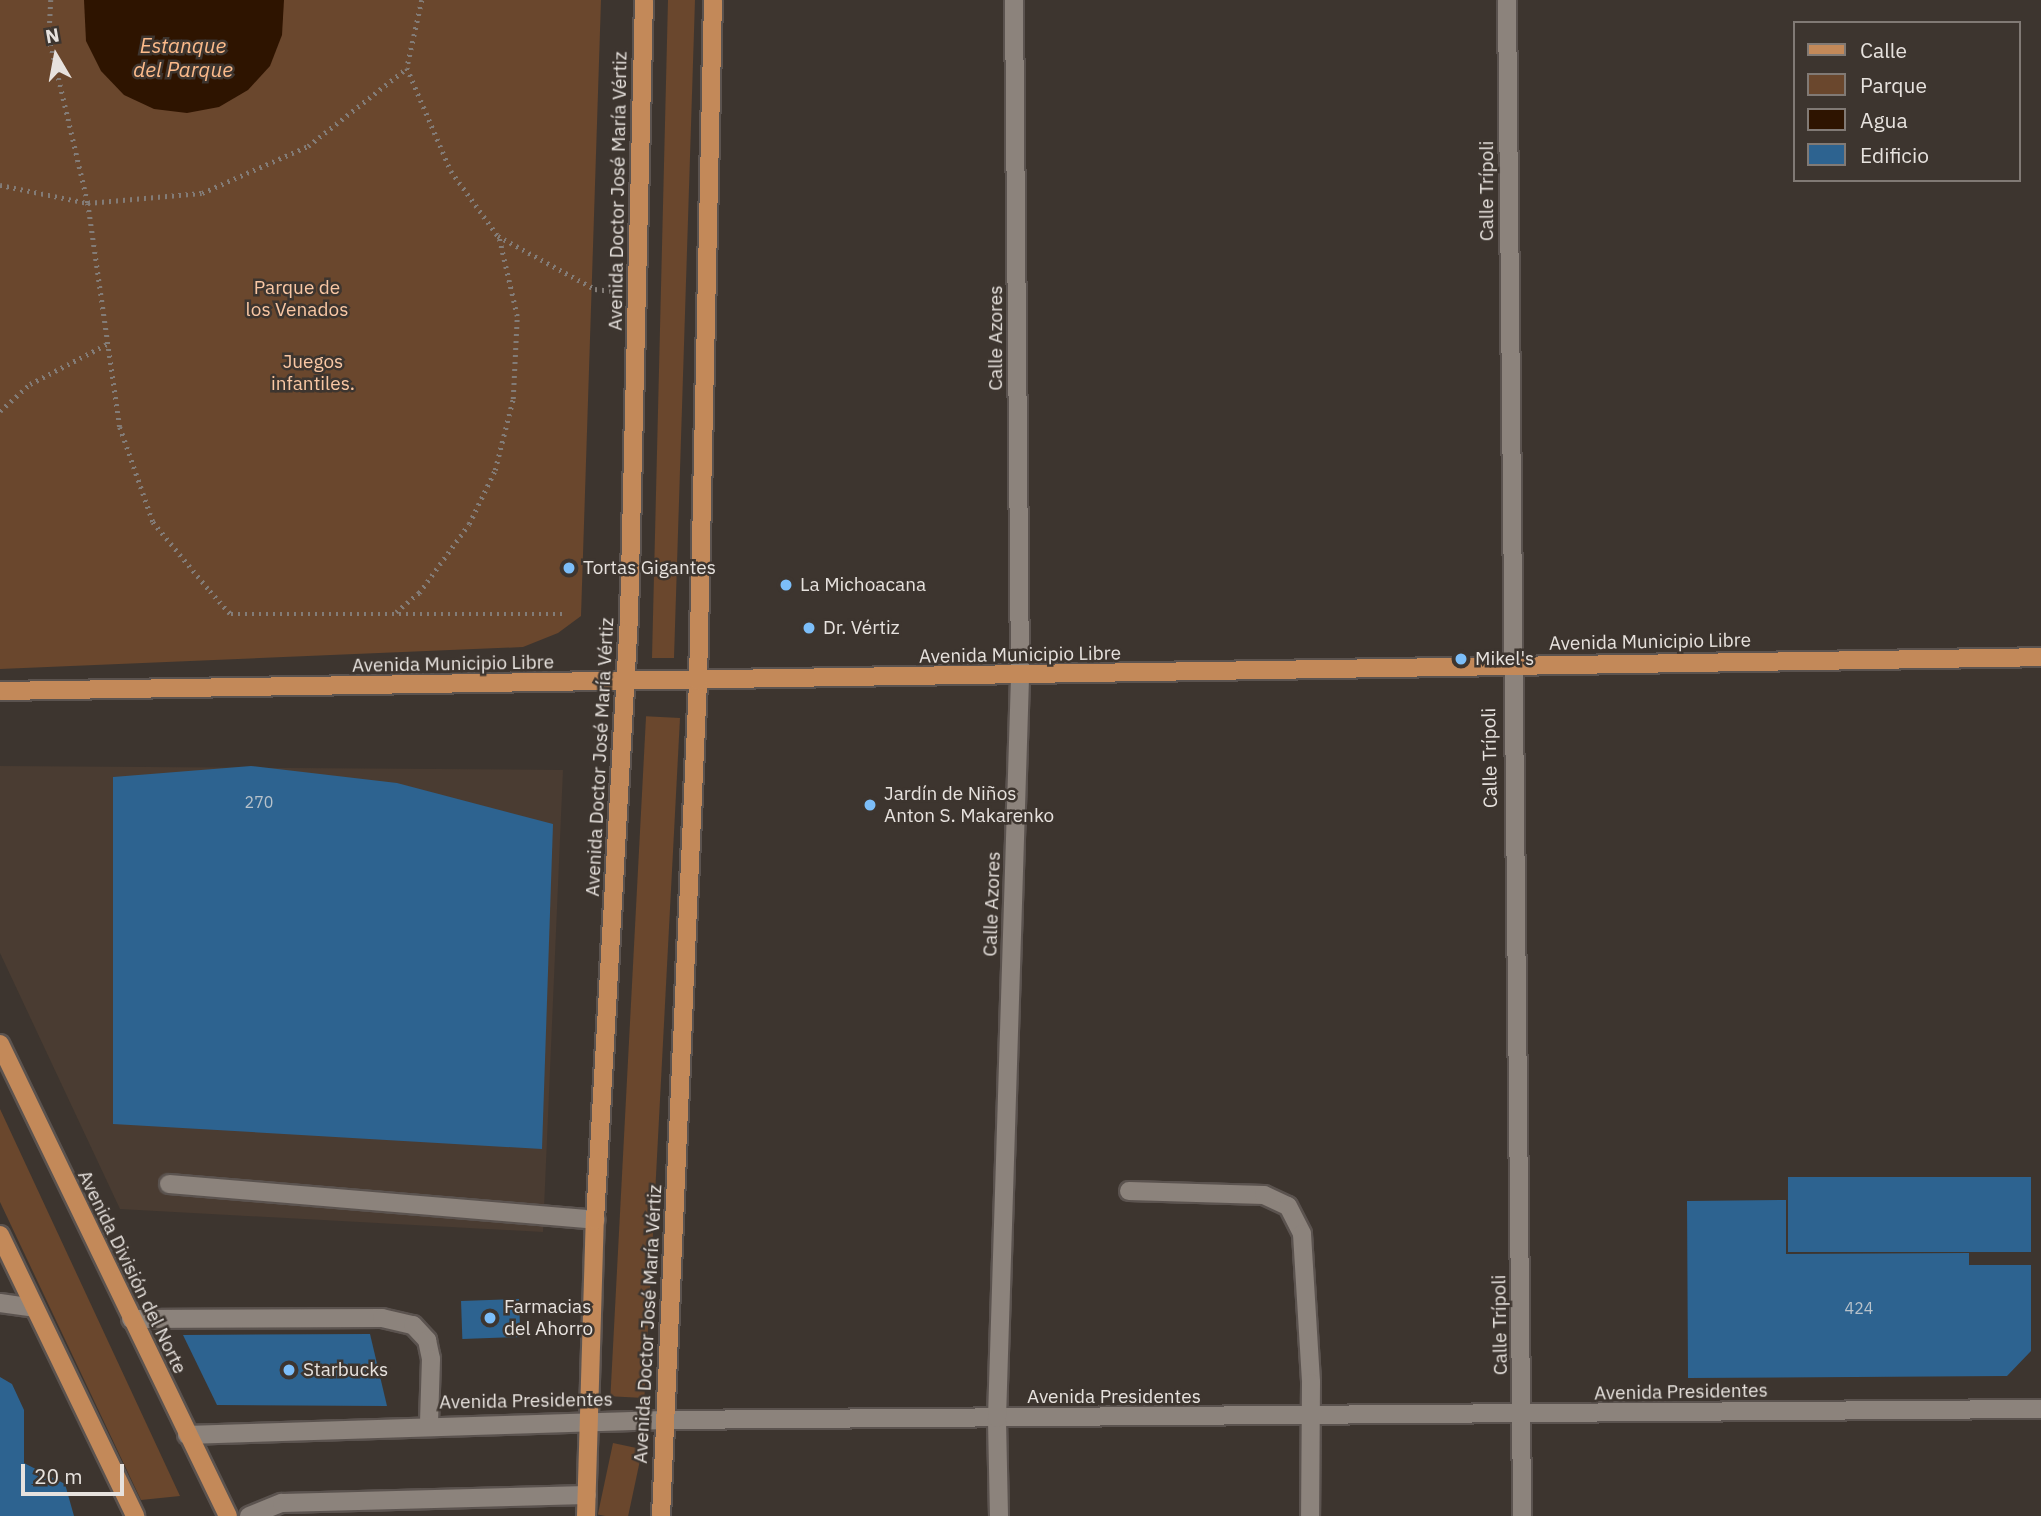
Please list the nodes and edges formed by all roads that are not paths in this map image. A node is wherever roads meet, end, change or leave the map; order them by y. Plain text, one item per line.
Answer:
1 (644, 0) edge
2 (713, 0) edge
3 (1014, 0) edge
4 (1507, 0) edge
5 (2041, 657) edge
6 (1510, 665) junction
7 (1020, 676) junction
8 (698, 681) junction
9 (626, 683) junction
10 (0, 691) edge
11 (0, 1044) edge
12 (169, 1184) dead end
13 (1129, 1191) dead end
14 (595, 1220) junction
15 (0, 1235) edge
16 (0, 1303) edge
17 (35, 1308) junction
18 (131, 1319) junction
19 (2041, 1409) edge
20 (1522, 1415) junction
21 (997, 1418) junction
22 (1312, 1418) junction
23 (664, 1420) junction
24 (589, 1421) junction
25 (429, 1424) junction
26 (187, 1435) junction
27 (587, 1495) junction
28 (135, 1516) edge
29 (228, 1516) edge
30 (249, 1516) edge
31 (586, 1516) edge
32 (661, 1516) edge
33 (999, 1516) edge
34 (1310, 1516) edge
35 (1522, 1516) edge

1 - 9 main road, Avenida Doctor José María Vértiz
2 - 8 main road, Avenida Doctor José María Vértiz
3 - 7 street, Calle Azores
4 - 6 street, Calle Trípoli
5 - 6 main road, Avenida Municipio Libre
6 - 7 main road, Avenida Municipio Libre
6 - 20 street, Calle Trípoli
7 - 8 main road, Avenida Municipio Libre
7 - 21 street, Calle Azores
8 - 9 main road, Avenida Municipio Libre
8 - 23 main road, Avenida Doctor José María Vértiz
9 - 10 main road, Avenida Municipio Libre
9 - 14 main road, Avenida Doctor José María Vértiz
11 - 18 main road, Avenida División del Norte
12 - 14 street
13 - 22 street
14 - 24 main road, Avenida Doctor José María Vértiz
15 - 17 main road
16 - 17 street
17 - 28 main road
18 - 25 street
18 - 26 main road, Avenida División del Norte
19 - 20 street, Avenida Presidentes
20 - 22 street, Avenida Presidentes
20 - 35 street, Calle Trípoli
21 - 22 street, Avenida Presidentes
21 - 23 street, Avenida Presidentes
21 - 33 street, Calle Azores
22 - 34 street
23 - 24 street, Avenida Presidentes
23 - 32 main road, Avenida Doctor José María Vértiz
24 - 25 street, Avenida Presidentes
24 - 27 main road, Avenida Doctor José María Vértiz
25 - 26 street, Avenida Presidentes
26 - 29 main road, Avenida División del Norte
27 - 30 street
27 - 31 main road, Avenida Doctor José María Vértiz

